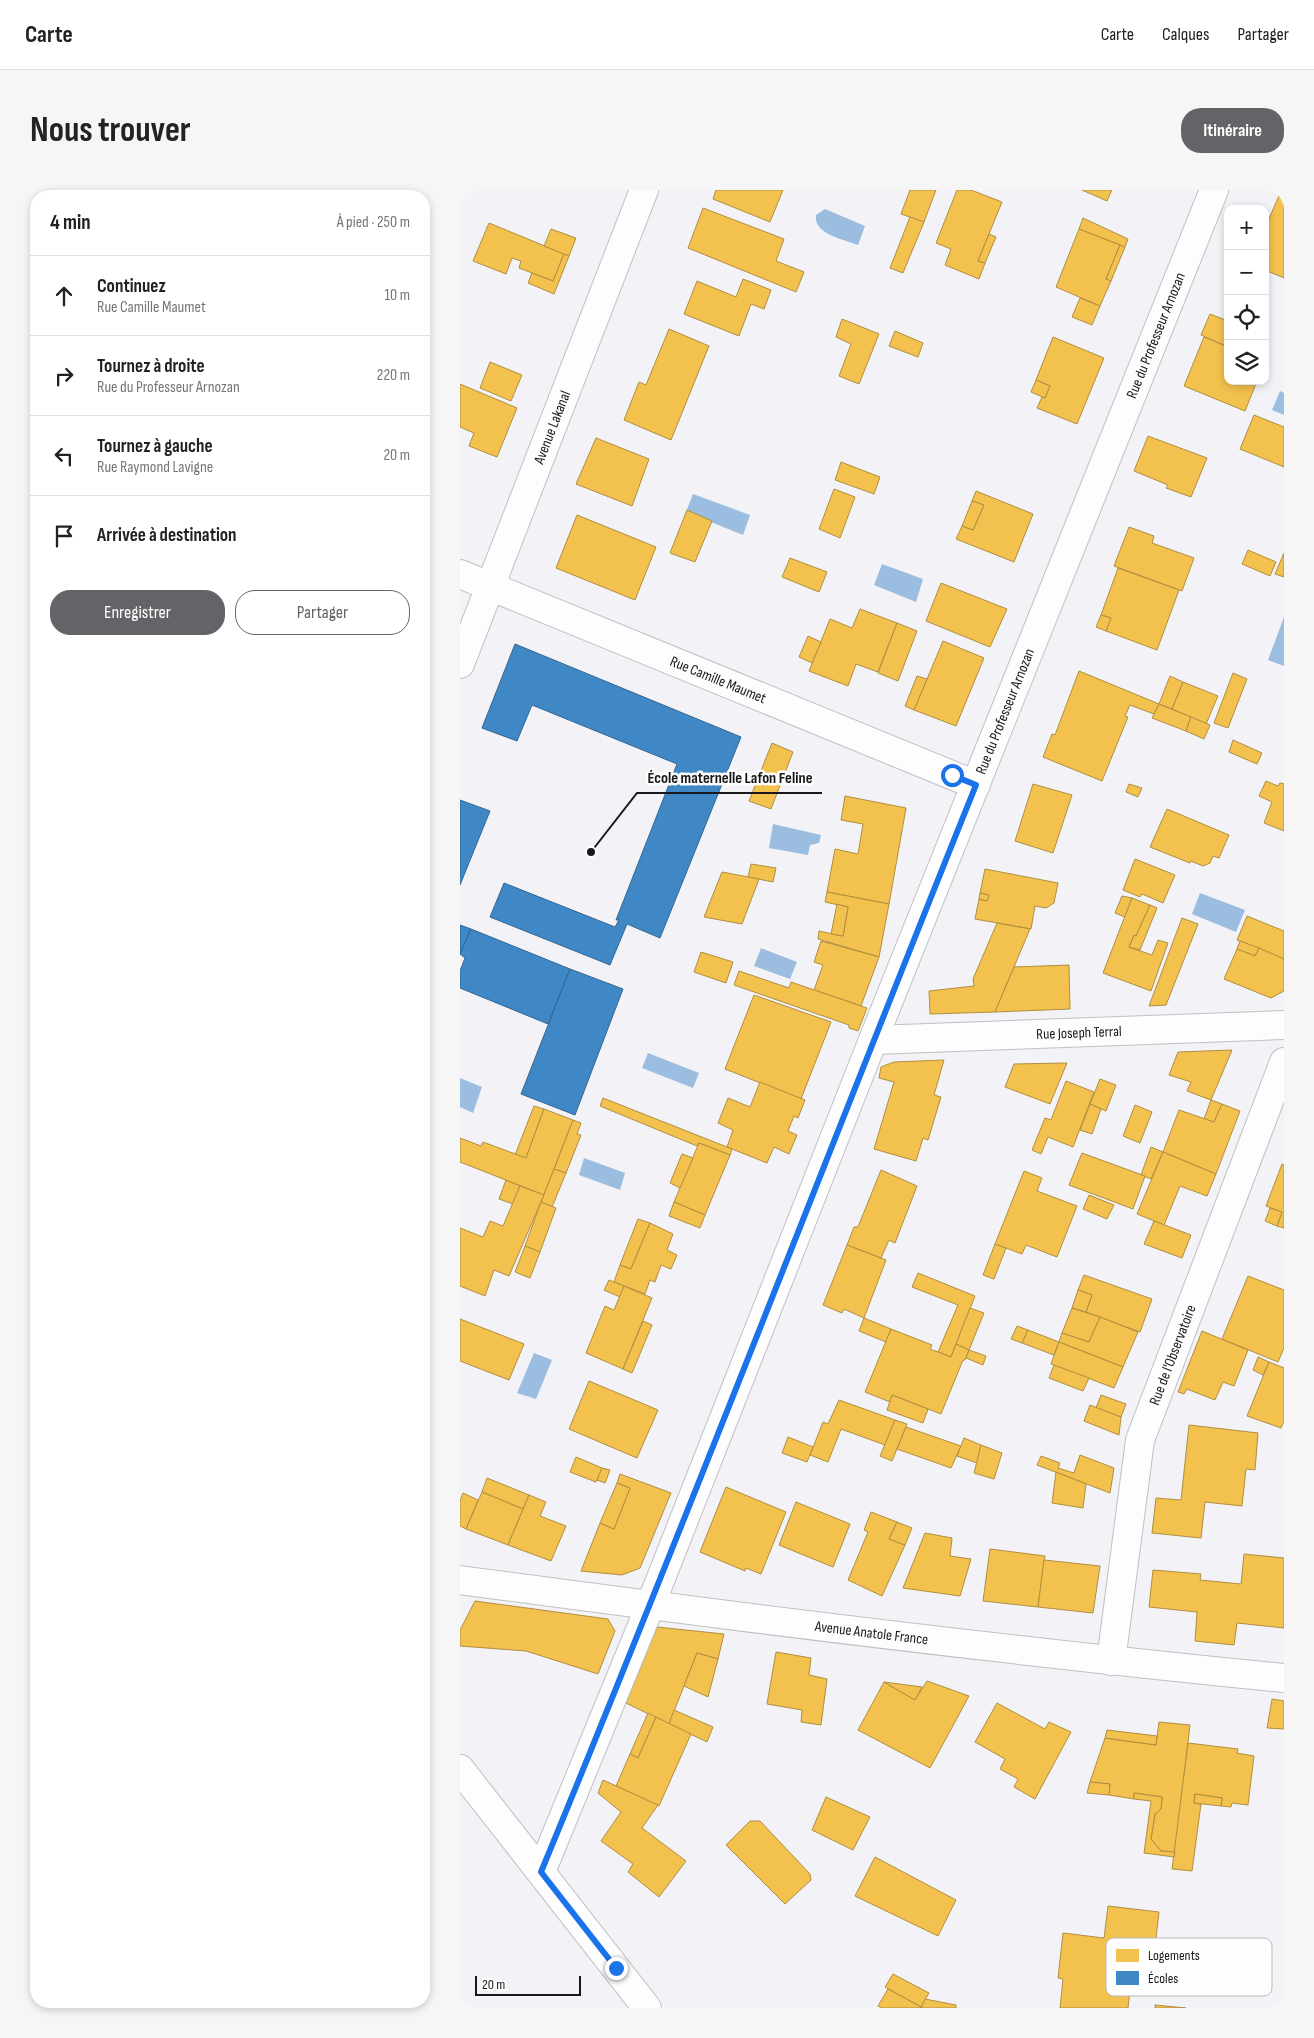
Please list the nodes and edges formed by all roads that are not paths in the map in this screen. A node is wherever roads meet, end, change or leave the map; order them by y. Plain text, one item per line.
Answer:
1 (644, 190) edge
2 (1214, 190) edge
3 (460, 574) edge
4 (491, 586) junction
5 (460, 664) edge
6 (976, 785) junction
7 (1284, 1025) edge
8 (873, 1040) junction
9 (1284, 1062) edge
10 (460, 1580) edge
11 (650, 1606) junction
12 (1111, 1661) junction
13 (1284, 1678) edge
14 (460, 1769) edge
15 (541, 1872) junction
16 (647, 2008) edge

1 - 4 street, Avenue Lakanal
2 - 6 street, Rue du Professeur Arnozan
3 - 4 street, Rue Camille Maumet
4 - 5 street, Avenue Lakanal
4 - 6 street, Rue Camille Maumet
6 - 8 street, Rue du Professeur Arnozan
7 - 8 street, Rue Joseph Terral
8 - 11 street, Rue du Professeur Arnozan
9 - 12 street, Rue de l'Observatoire
10 - 11 street, Avenue Anatole France
11 - 12 street, Avenue Anatole France
11 - 15 street, Rue du Professeur Arnozan
12 - 13 street, Avenue Anatole France
14 - 15 street
15 - 16 street

